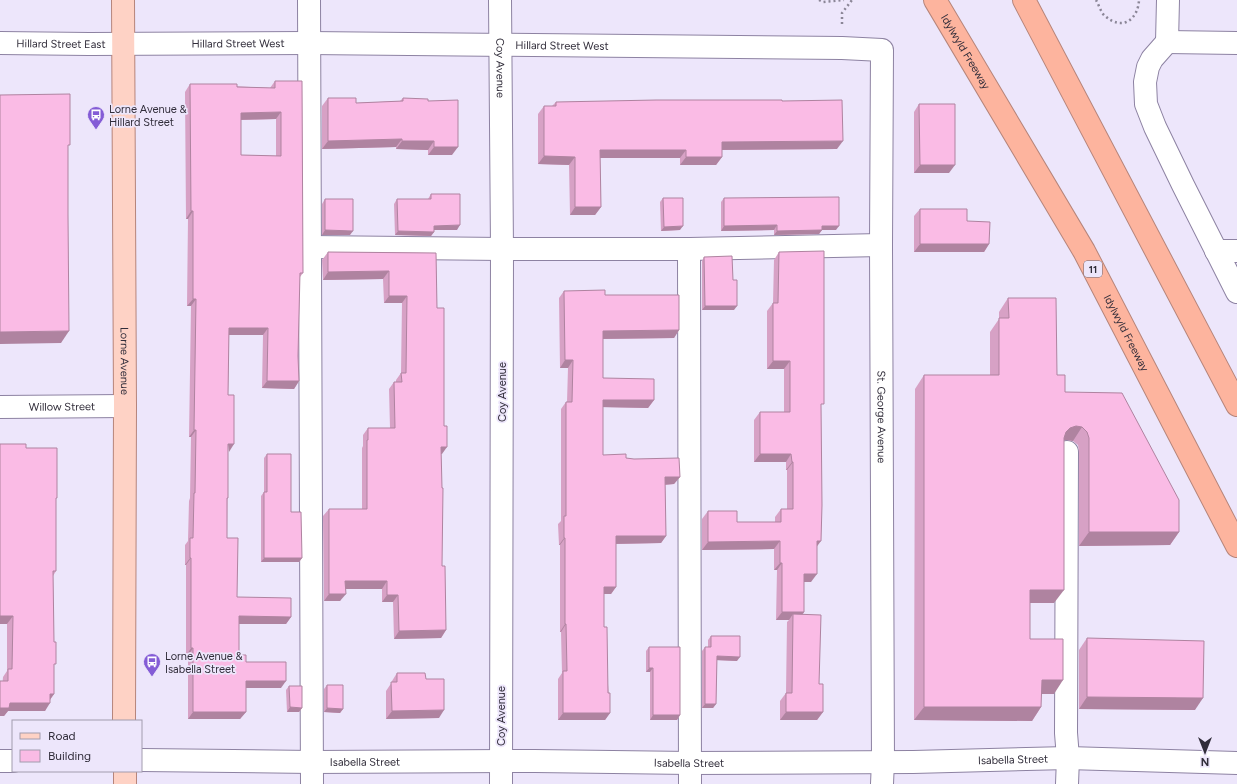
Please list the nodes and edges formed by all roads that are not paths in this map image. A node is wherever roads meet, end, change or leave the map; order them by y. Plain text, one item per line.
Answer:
1 (123, 0) edge
2 (309, 0) edge
3 (500, 0) edge
4 (935, 0) edge
5 (1024, 0) edge
6 (1028, 0) edge
7 (1168, 0) edge
8 (1036, 22) junction
9 (1167, 42) junction
10 (1237, 42) edge
11 (0, 43) edge
12 (123, 44) junction
13 (309, 44) junction
14 (500, 45) junction
15 (882, 50) joint
16 (881, 245) junction
17 (310, 247) junction
18 (502, 249) junction
19 (689, 249) junction
20 (1216, 251) junction
21 (1237, 251) edge
22 (1237, 292) edge
23 (1237, 405) edge
24 (125, 406) junction
25 (0, 407) edge
26 (1067, 452) edge
27 (1237, 546) edge
28 (124, 720) edge
29 (1068, 758) junction
30 (142, 760) edge
31 (0, 761) edge
32 (12, 761) edge
33 (883, 761) junction
34 (312, 762) junction
35 (501, 762) junction
36 (690, 763) junction
37 (1237, 763) edge
38 (124, 772) edge
39 (124, 784) edge
40 (312, 784) edge
41 (501, 784) edge
42 (690, 784) edge
43 (882, 784) edge
44 (1067, 784) edge

1 - 12 main road, Lorne Avenue
2 - 13 street
3 - 14 street, Coy Avenue
4 - 27 highway, Idylwyld Freeway / 11
5 - 8 highway
6 - 8 highway
7 - 9 street
8 - 23 highway
9 - 10 street
9 - 20 street
11 - 12 street, Hillard Street East
12 - 13 street, Hillard Street West
12 - 24 main road, Lorne Avenue
13 - 14 street, Hillard Street West
13 - 17 street
14 - 15 street, Hillard Street West
14 - 18 street, Coy Avenue
15 - 16 street, St. George Avenue
16 - 19 street
16 - 33 street, St. George Avenue
17 - 18 street
17 - 34 street
18 - 19 street
18 - 35 street, Coy Avenue
19 - 36 street
20 - 21 street
20 - 22 street
24 - 25 street, Willow Street
24 - 28 main road, Lorne Avenue
26 - 29 street
29 - 33 street, Isabella Street
29 - 37 street, Isabella Street
29 - 44 street
30 - 34 street, Isabella Street
31 - 32 street
33 - 36 street, Isabella Street
33 - 43 street, St. George Avenue
34 - 35 street, Isabella Street
34 - 40 street
35 - 36 street, Isabella Street
35 - 41 street, Coy Avenue
36 - 42 street
38 - 39 main road

